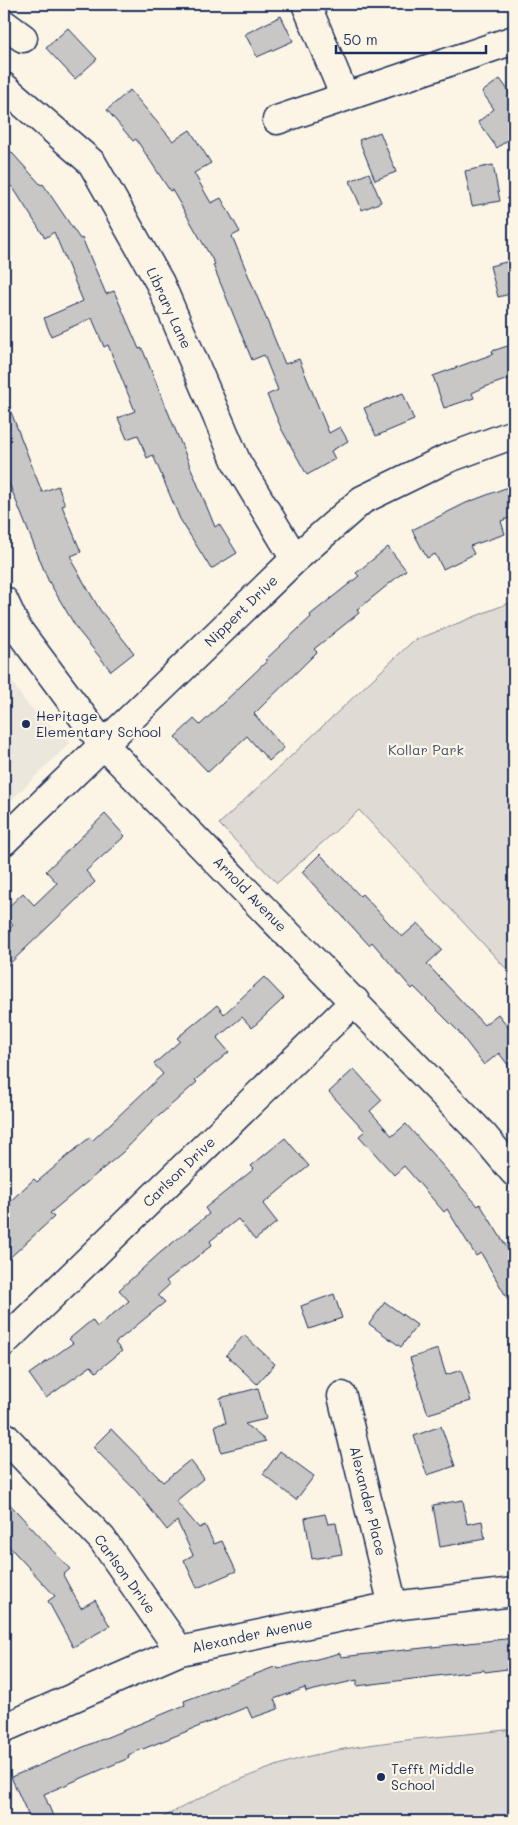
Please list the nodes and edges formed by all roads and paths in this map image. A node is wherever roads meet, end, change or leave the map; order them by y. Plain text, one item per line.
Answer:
1 (306, 4) edge
2 (514, 40) edge
3 (4, 87) edge
4 (344, 97) junction
5 (277, 120) dead end
6 (514, 434) edge
7 (295, 559) junction
8 (4, 602) edge
9 (103, 744) junction
10 (4, 841) edge
11 (355, 1001) junction
12 (514, 1172) edge
13 (4, 1342) edge
14 (342, 1396) dead end
15 (4, 1436) edge
16 (514, 1592) edge
17 (393, 1606) junction
18 (180, 1651) junction
19 (4, 1728) edge

1 - 4 street
2 - 4 street
3 - 7 street, Library Lane
4 - 5 street
6 - 7 street, Nippert Drive
7 - 9 street, Nippert Drive
8 - 9 street, Arnold Avenue
9 - 10 street, Nippert Drive
9 - 11 street, Arnold Avenue
11 - 12 street, Arnold Avenue
11 - 13 street, Carlson Drive
14 - 17 street, Alexander Place
15 - 18 street, Carlson Drive
16 - 17 street, Alexander Avenue
17 - 18 street, Alexander Avenue
18 - 19 street, Alexander Avenue

